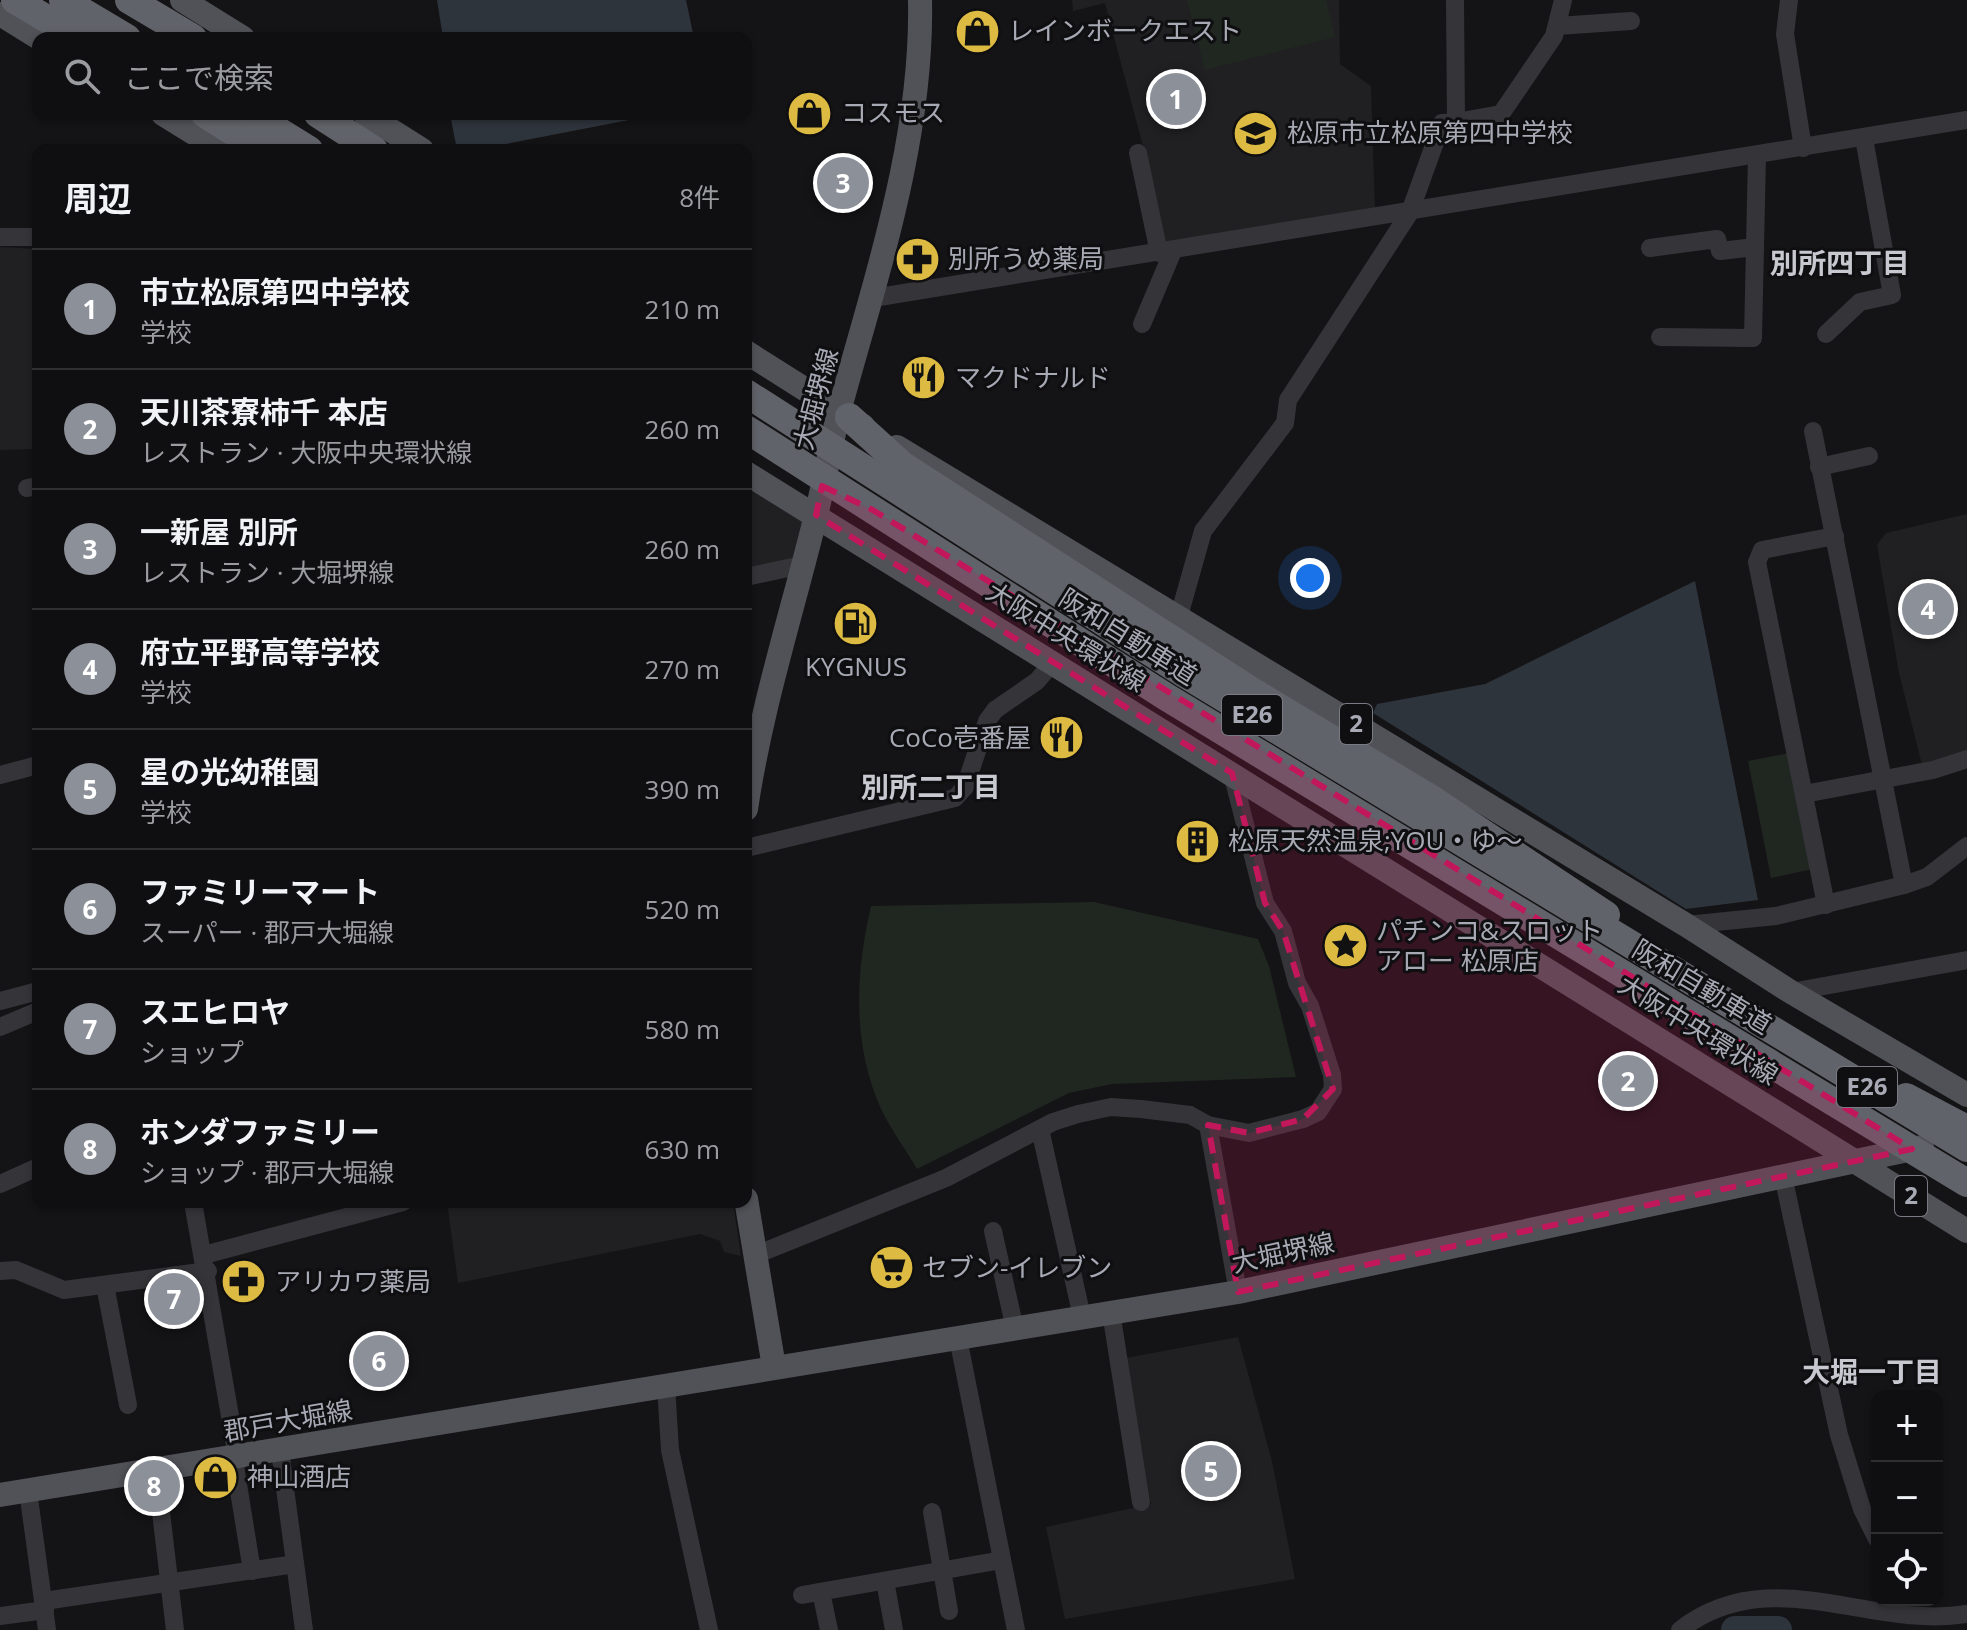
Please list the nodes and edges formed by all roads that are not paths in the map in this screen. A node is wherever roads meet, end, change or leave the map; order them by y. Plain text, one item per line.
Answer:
1 (15, 0) edge
2 (63, 0) edge
3 (129, 0) edge
4 (182, 0) edge
5 (920, 0) edge
6 (1455, 0) edge
7 (1563, 0) edge
8 (1789, 0) edge
9 (0, 14) edge
10 (1631, 21) dead end
11 (1557, 26) junction
12 (69, 32) edge
13 (117, 32) edge
14 (183, 32) edge
15 (233, 32) edge
16 (32, 34) edge
17 (192, 120) edge
18 (327, 120) edge
19 (374, 120) edge
20 (1967, 120) edge
21 (1456, 122) junction
22 (226, 127) edge
23 (1864, 138) junction
24 (253, 144) edge
25 (287, 144) edge
26 (365, 144) edge
27 (412, 144) edge
28 (1803, 148) junction
29 (1138, 153) dead end
30 (1757, 155) junction
31 (1410, 212) junction
32 (0, 237) edge
33 (32, 237) edge
34 (1755, 247) junction
35 (1650, 248) dead end
36 (1166, 252) junction
37 (873, 298) junction
38 (1142, 324) dead end
39 (1826, 334) dead end
40 (1660, 337) dead end
41 (752, 356) edge
42 (752, 397) edge
43 (844, 414) junction
44 (1813, 431) dead end
45 (752, 433) edge
46 (752, 451) edge
47 (1869, 456) dead end
48 (1819, 467) junction
49 (752, 477) edge
50 (871, 509) junction
51 (816, 515) junction
52 (1835, 536) junction
53 (802, 565) junction
54 (752, 576) edge
55 (1179, 616) junction
56 (1053, 662) junction
57 (1967, 759) edge
58 (32, 767) edge
59 (1232, 773) junction
60 (0, 775) edge
61 (752, 777) edge
62 (1881, 778) junction
63 (1804, 794) junction
64 (1967, 846) edge
65 (752, 847) edge
66 (1904, 885) junction
67 (1826, 905) junction
68 (1686, 925) junction
69 (1967, 960) edge
70 (1791, 992) junction
71 (32, 993) edge
72 (0, 1001) edge
73 (1733, 1005) junction
74 (32, 1014) edge
75 (1766, 1025) junction
76 (0, 1027) edge
77 (1967, 1095) edge
78 (1208, 1125) junction
79 (1040, 1129) junction
80 (1967, 1129) edge
81 (1967, 1138) edge
82 (1967, 1148) edge
83 (1856, 1161) junction
84 (32, 1170) edge
85 (1783, 1176) junction
86 (1967, 1183) edge
87 (0, 1184) edge
88 (194, 1208) edge
89 (384, 1208) edge
90 (747, 1208) edge
91 (993, 1231) dead end
92 (1967, 1231) edge
93 (753, 1256) junction
94 (206, 1263) junction
95 (0, 1271) edge
96 (105, 1285) junction
97 (1238, 1292) junction
98 (1111, 1312) junction
99 (1082, 1317) junction
100 (1015, 1329) junction
101 (958, 1338) junction
102 (774, 1367) junction
103 (666, 1385) junction
104 (128, 1405) dead end
105 (280, 1451) junction
106 (237, 1459) junction
107 (28, 1491) junction
108 (0, 1495) edge
109 (1141, 1502) dead end
110 (160, 1504) dead end
111 (932, 1512) dead end
112 (1874, 1534) edge
113 (1002, 1560) junction
114 (295, 1564) junction
115 (252, 1571) junction
116 (942, 1572) junction
117 (170, 1581) junction
118 (885, 1581) junction
119 (821, 1592) junction
120 (802, 1595) dead end
121 (44, 1606) junction
122 (1900, 1609) edge
123 (949, 1611) dead end
124 (1967, 1614) edge
125 (0, 1616) edge
126 (47, 1630) edge
127 (175, 1630) edge
128 (304, 1630) edge
129 (709, 1630) edge
130 (829, 1630) edge
131 (894, 1630) edge
132 (1016, 1630) edge
133 (1680, 1630) edge

1 - 12 highway
2 - 13 highway
3 - 14 highway
4 - 15 main road
5 - 37 main road, 大堀堺線
6 - 21 street
7 - 11 street
8 - 28 street
9 - 16 main road
10 - 11 street
11 - 21 street
17 - 22 main road
18 - 26 highway
19 - 27 main road
20 - 23 street
21 - 31 street
22 - 24 highway
22 - 25 highway
23 - 28 street
23 - 39 street
28 - 30 street
29 - 36 street
30 - 31 street
30 - 34 street
31 - 36 street
31 - 55 street
32 - 33 street
34 - 35 street
34 - 40 street
36 - 37 street
36 - 38 street
37 - 43 main road, 大堀堺線
41 - 43 main road, 2
42 - 73 highway, 阪和自動車道 / E26, bridge
43 - 51 main road, 大堀堺線
43 - 55 main road, 2
43 - 73 highway, bridge
44 - 48 street
45 - 50 highway, 阪和自動車道 / E26, bridge
46 - 50 highway, bridge
47 - 48 street
48 - 52 street
49 - 51 main road, 大阪中央環状線 / 2
50 - 86 highway, 阪和自動車道 / E26, bridge
51 - 53 main road, 大堀堺線
51 - 56 main road, 大阪中央環状線 / 2
52 - 62 street
52 - 63 street
53 - 54 street
53 - 61 main road, 大堀堺線
55 - 68 main road, 2
56 - 59 main road, 大阪中央環状線 / 2
56 - 65 street
57 - 62 street
58 - 60 street
59 - 78 street
59 - 83 main road, 大阪中央環状線 / 2
62 - 63 street
62 - 66 street
63 - 67 street
64 - 66 street
66 - 67 street
67 - 68 street
68 - 70 main road, 2
69 - 70 street
70 - 77 main road, 2
71 - 72 street
73 - 75 highway, 阪和自動車道 / E26, bridge
74 - 76 street
75 - 80 highway, bridge
75 - 82 highway, 阪和自動車道 / E26, bridge
78 - 79 street
78 - 97 street
79 - 93 street
79 - 99 street
81 - 83 main road, 大堀堺線
83 - 85 main road, 大堀堺線
83 - 92 main road, 大阪中央環状線 / 2
84 - 87 street
85 - 97 main road, 大堀堺線
85 - 112 street
88 - 94 street
89 - 94 street
90 - 93 main road
91 - 100 street
93 - 102 main road
94 - 96 street
94 - 106 street
95 - 96 street
96 - 104 street
97 - 98 main road, 大堀堺線
98 - 99 main road, 大堀堺線
98 - 109 street
99 - 100 main road, 大堀堺線
100 - 101 main road, 大堀堺線
101 - 102 main road, 大堀堺線
101 - 113 street
102 - 103 main road, 郡戸大堀線
103 - 105 main road, 郡戸大堀線
103 - 129 street
105 - 106 main road, 郡戸大堀線
105 - 114 street
106 - 107 main road, 郡戸大堀線
106 - 115 street
107 - 108 main road, 郡戸大堀線
107 - 121 street
110 - 117 street
111 - 116 street
113 - 116 street
113 - 132 street
114 - 115 street
114 - 128 street
115 - 117 street
116 - 118 street
116 - 123 street
117 - 121 street
117 - 127 street
118 - 119 street
118 - 131 street
119 - 120 street
119 - 130 street
121 - 125 street
121 - 126 street
122 - 124 street
122 - 133 street

